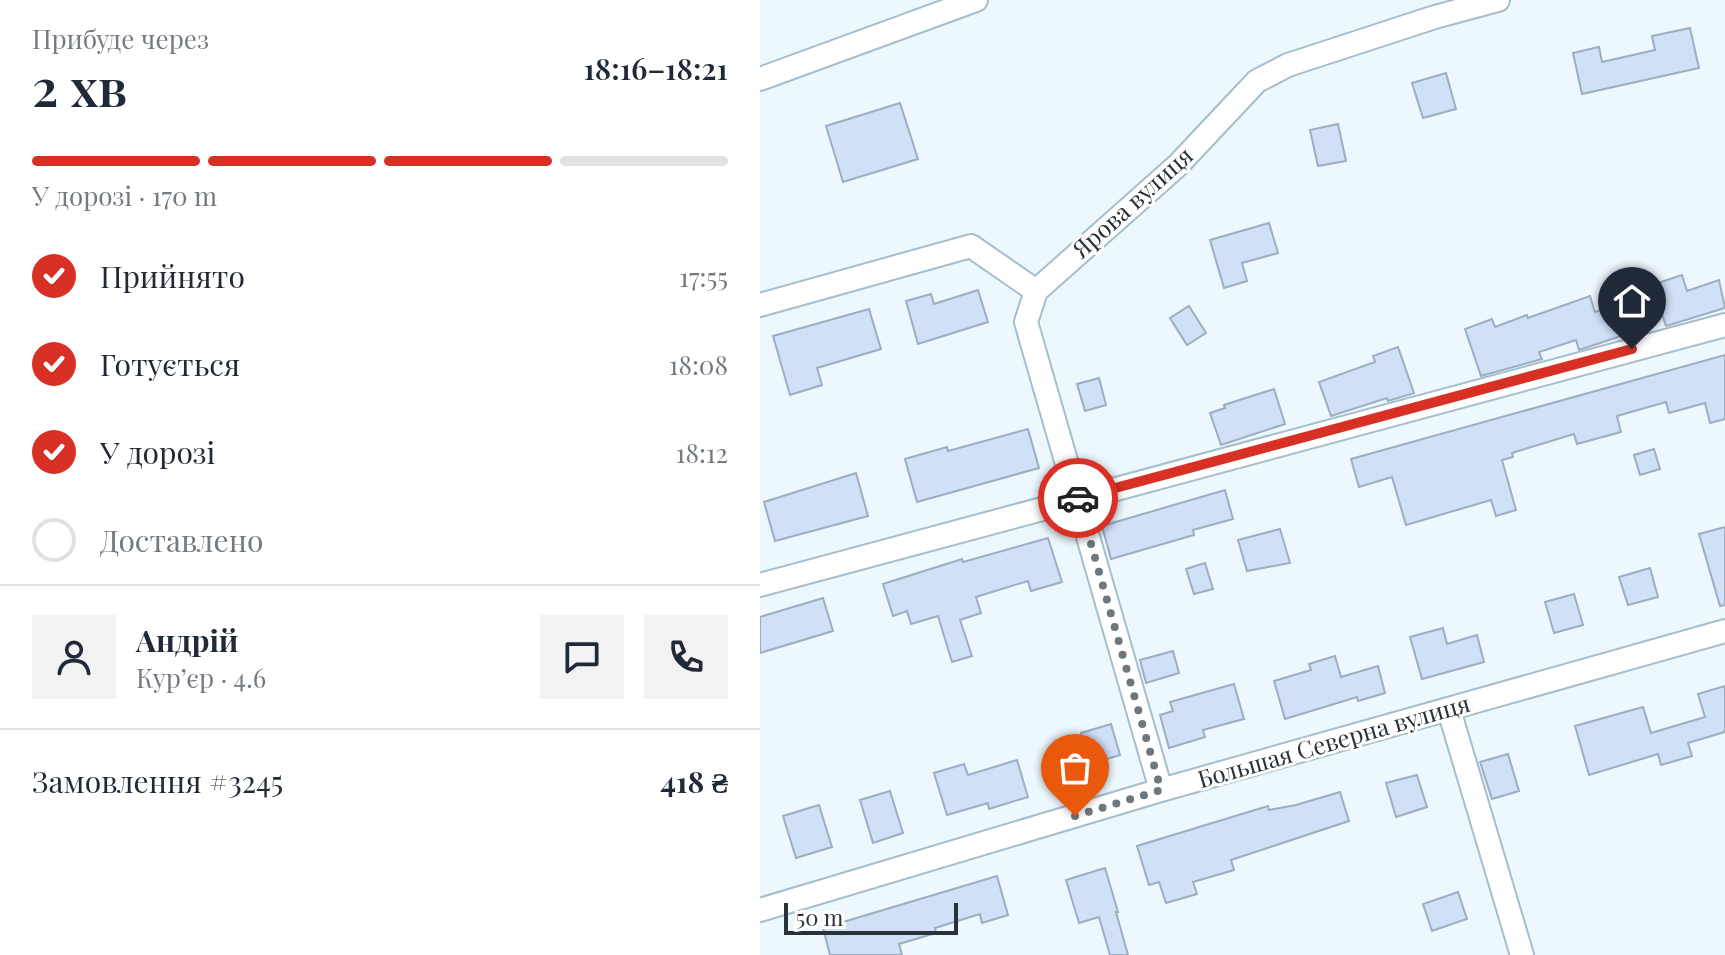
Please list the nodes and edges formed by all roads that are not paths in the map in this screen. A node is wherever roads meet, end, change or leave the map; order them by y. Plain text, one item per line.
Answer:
1 (976, 0) edge
2 (1498, 0) edge
3 (760, 79) edge
4 (1036, 291) junction
5 (760, 305) edge
6 (1725, 325) edge
7 (1077, 498) junction
8 (760, 585) edge
9 (1725, 631) edge
10 (1449, 710) junction
11 (1161, 790) junction
12 (760, 910) edge
13 (1522, 955) edge

1 - 3 street
2 - 4 street, Ярова вулиця
4 - 5 street
4 - 7 street
6 - 7 street
7 - 8 street
7 - 11 street
9 - 10 street, Большая Северна вулиця
10 - 11 street, Большая Северна вулиця
10 - 13 street
11 - 12 street, Большая Северна вулиця

